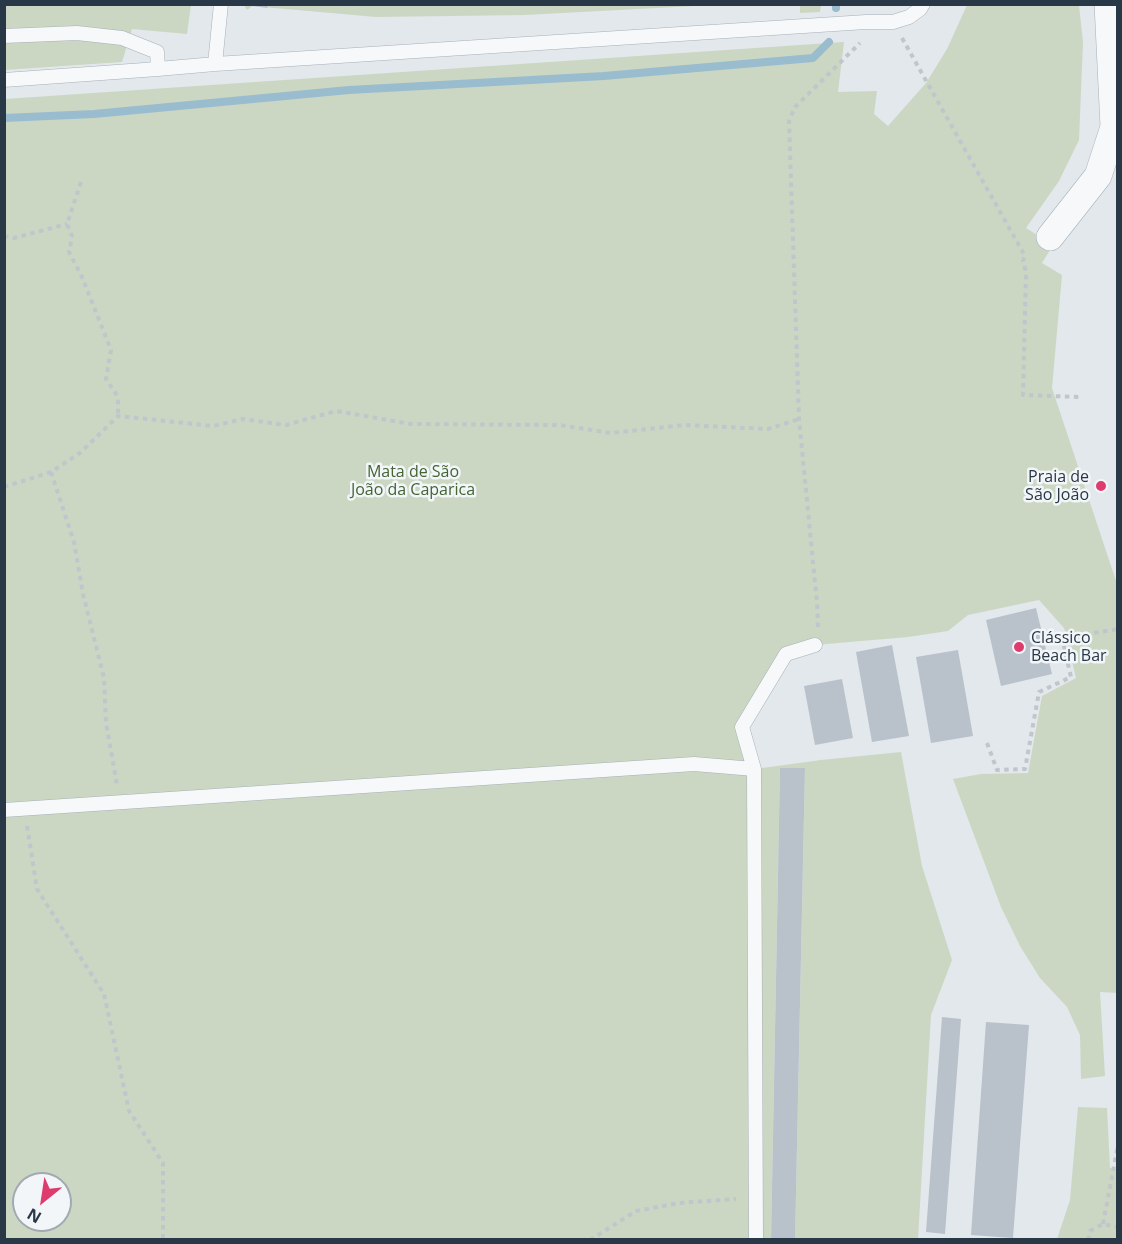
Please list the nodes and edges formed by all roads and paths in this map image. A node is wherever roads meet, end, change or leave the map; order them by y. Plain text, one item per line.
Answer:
1 (221, 4) edge
2 (923, 4) edge
3 (1108, 4) edge
4 (887, 22) junction
5 (4, 36) edge
6 (215, 64) junction
7 (158, 69) junction
8 (4, 80) edge
9 (81, 182) dead end
10 (67, 224) junction
11 (4, 236) edge
12 (1050, 237) dead end
13 (1080, 397) dead end
14 (118, 416) junction
15 (799, 419) junction
16 (51, 472) junction
17 (4, 487) edge
18 (1118, 629) edge
19 (814, 645) joint
20 (987, 743) dead end
21 (754, 769) junction
22 (107, 804) junction
23 (24, 809) junction
24 (4, 810) edge
25 (1118, 1145) edge
26 (755, 1191) junction
27 (1103, 1224) junction
28 (1118, 1227) edge
29 (163, 1239) edge
30 (590, 1239) edge
31 (756, 1239) edge
32 (1088, 1239) edge

1 - 6 lane
2 - 4 lane
3 - 12 street
4 - 6 lane
4 - 13 path
4 - 15 path
5 - 7 lane
6 - 7 lane
7 - 8 lane
9 - 10 path
10 - 11 path
10 - 14 path
14 - 15 path
14 - 16 path
15 - 19 path
16 - 17 path
16 - 22 path
18 - 20 path
19 - 21 lane
21 - 22 lane
21 - 26 lane
22 - 23 lane
23 - 24 lane
23 - 29 path
25 - 27 path
26 - 30 path
26 - 31 lane
27 - 28 path
27 - 32 path

